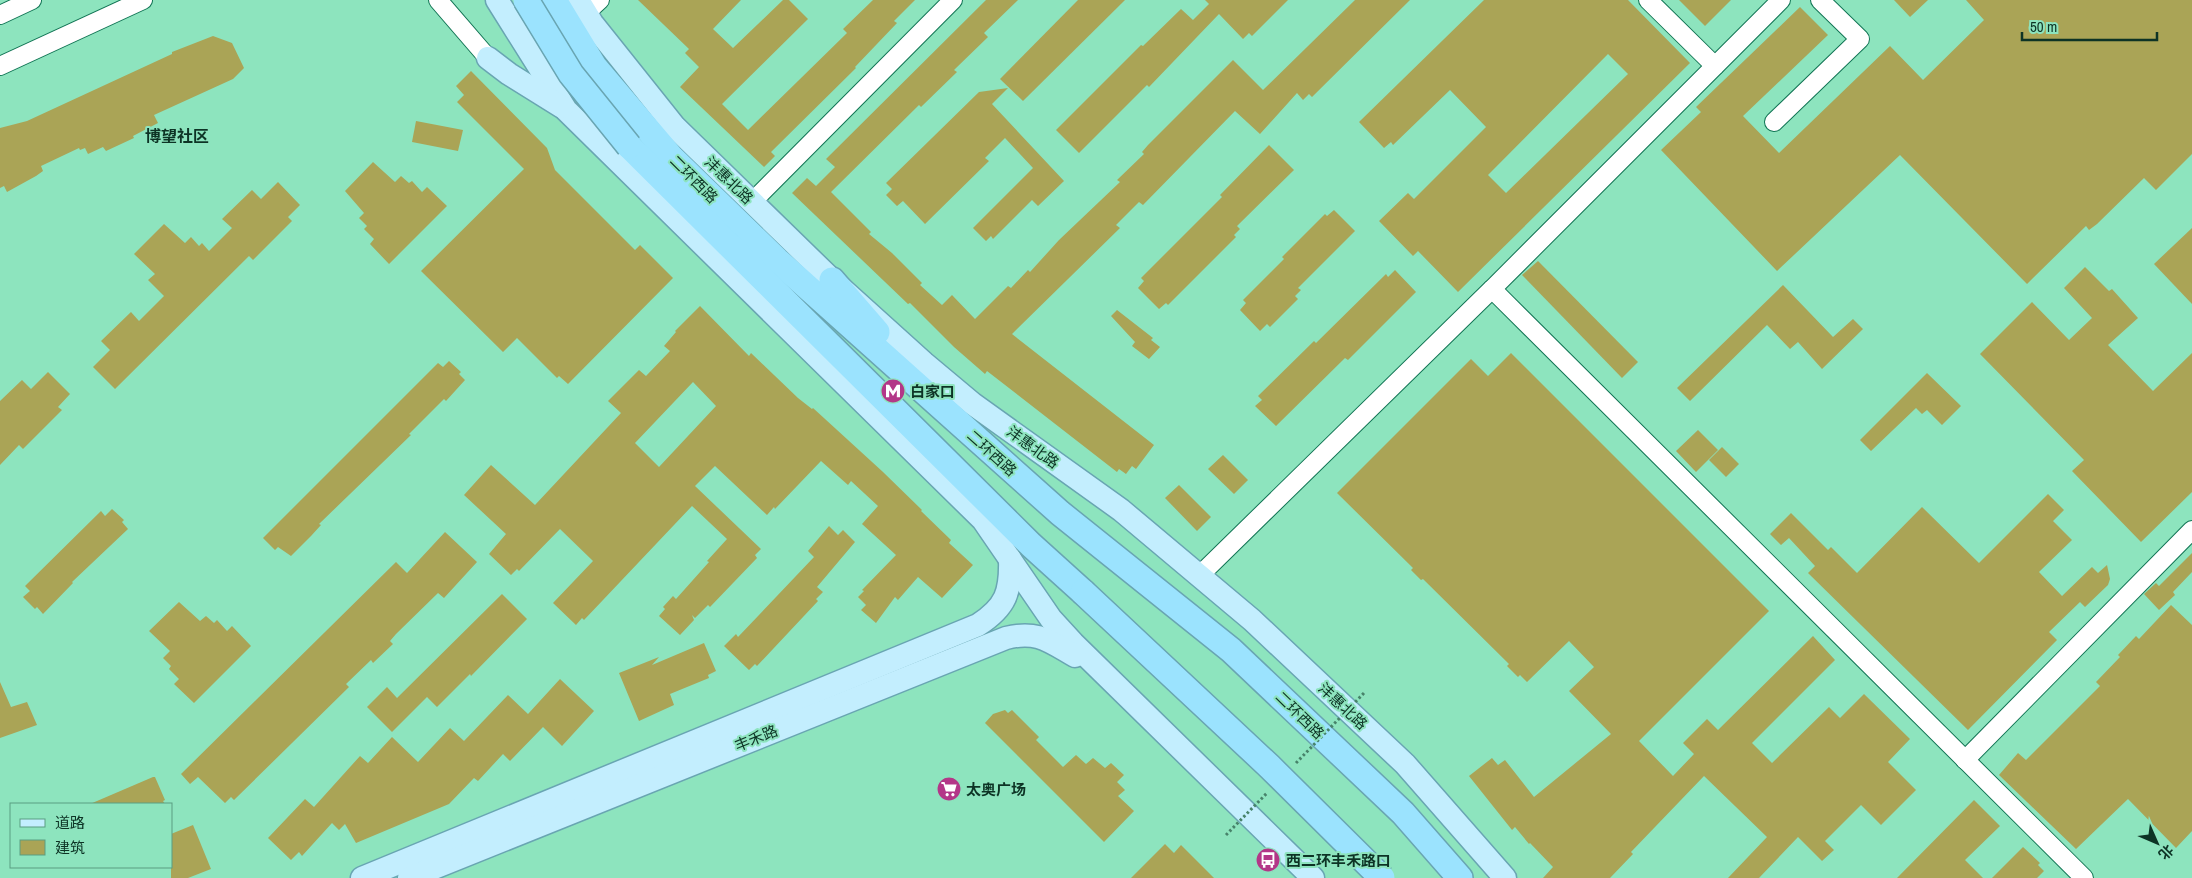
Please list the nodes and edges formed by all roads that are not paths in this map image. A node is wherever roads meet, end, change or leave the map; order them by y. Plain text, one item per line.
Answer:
1 (32, 0) edge
2 (143, 0) edge
3 (438, 0) edge
4 (498, 0) edge
5 (526, 0) edge
6 (554, 0) edge
7 (953, 0) edge
8 (1648, 0) edge
9 (1781, 0) edge
10 (1820, 0) edge
11 (588, 4) edge
12 (0, 15) edge
13 (514, 26) junction
14 (488, 58) junction
15 (0, 66) edge
16 (1714, 66) junction
17 (566, 110) junction
18 (1774, 122) dead end
19 (752, 202) junction
20 (832, 280) junction
21 (1492, 289) junction
22 (942, 408) junction
23 (983, 520) junction
24 (2192, 530) edge
25 (1031, 545) junction
26 (1010, 559) junction
27 (1199, 576) junction
28 (1101, 671) junction
29 (1965, 760) junction
30 (362, 878) edge
31 (409, 878) edge
32 (1313, 878) edge
33 (1382, 878) edge
34 (1460, 878) edge
35 (1505, 878) edge
36 (2084, 878) edge

1 - 12 street
2 - 15 street
3 - 14 street
4 - 13 main road
5 - 25 highway, 二环西路, bridge
6 - 22 highway, 二环西路
7 - 19 street
8 - 16 street
9 - 16 street
10 - 18 street
11 - 19 main road, 沣惠北路
13 - 14 main road
13 - 17 main road
14 - 17 main road
16 - 21 street
17 - 23 main road
19 - 20 main road, 沣惠北路
20 - 22 highway
20 - 27 main road, 沣惠北路
21 - 27 street
21 - 29 street
22 - 34 highway, 二环西路
23 - 25 highway
23 - 26 main road
24 - 29 street
25 - 33 highway, 二环西路, bridge
26 - 28 main road
26 - 30 main road, 丰禾路
27 - 35 main road, 沣惠北路
28 - 31 main road, 丰禾路
28 - 32 main road
29 - 36 street

